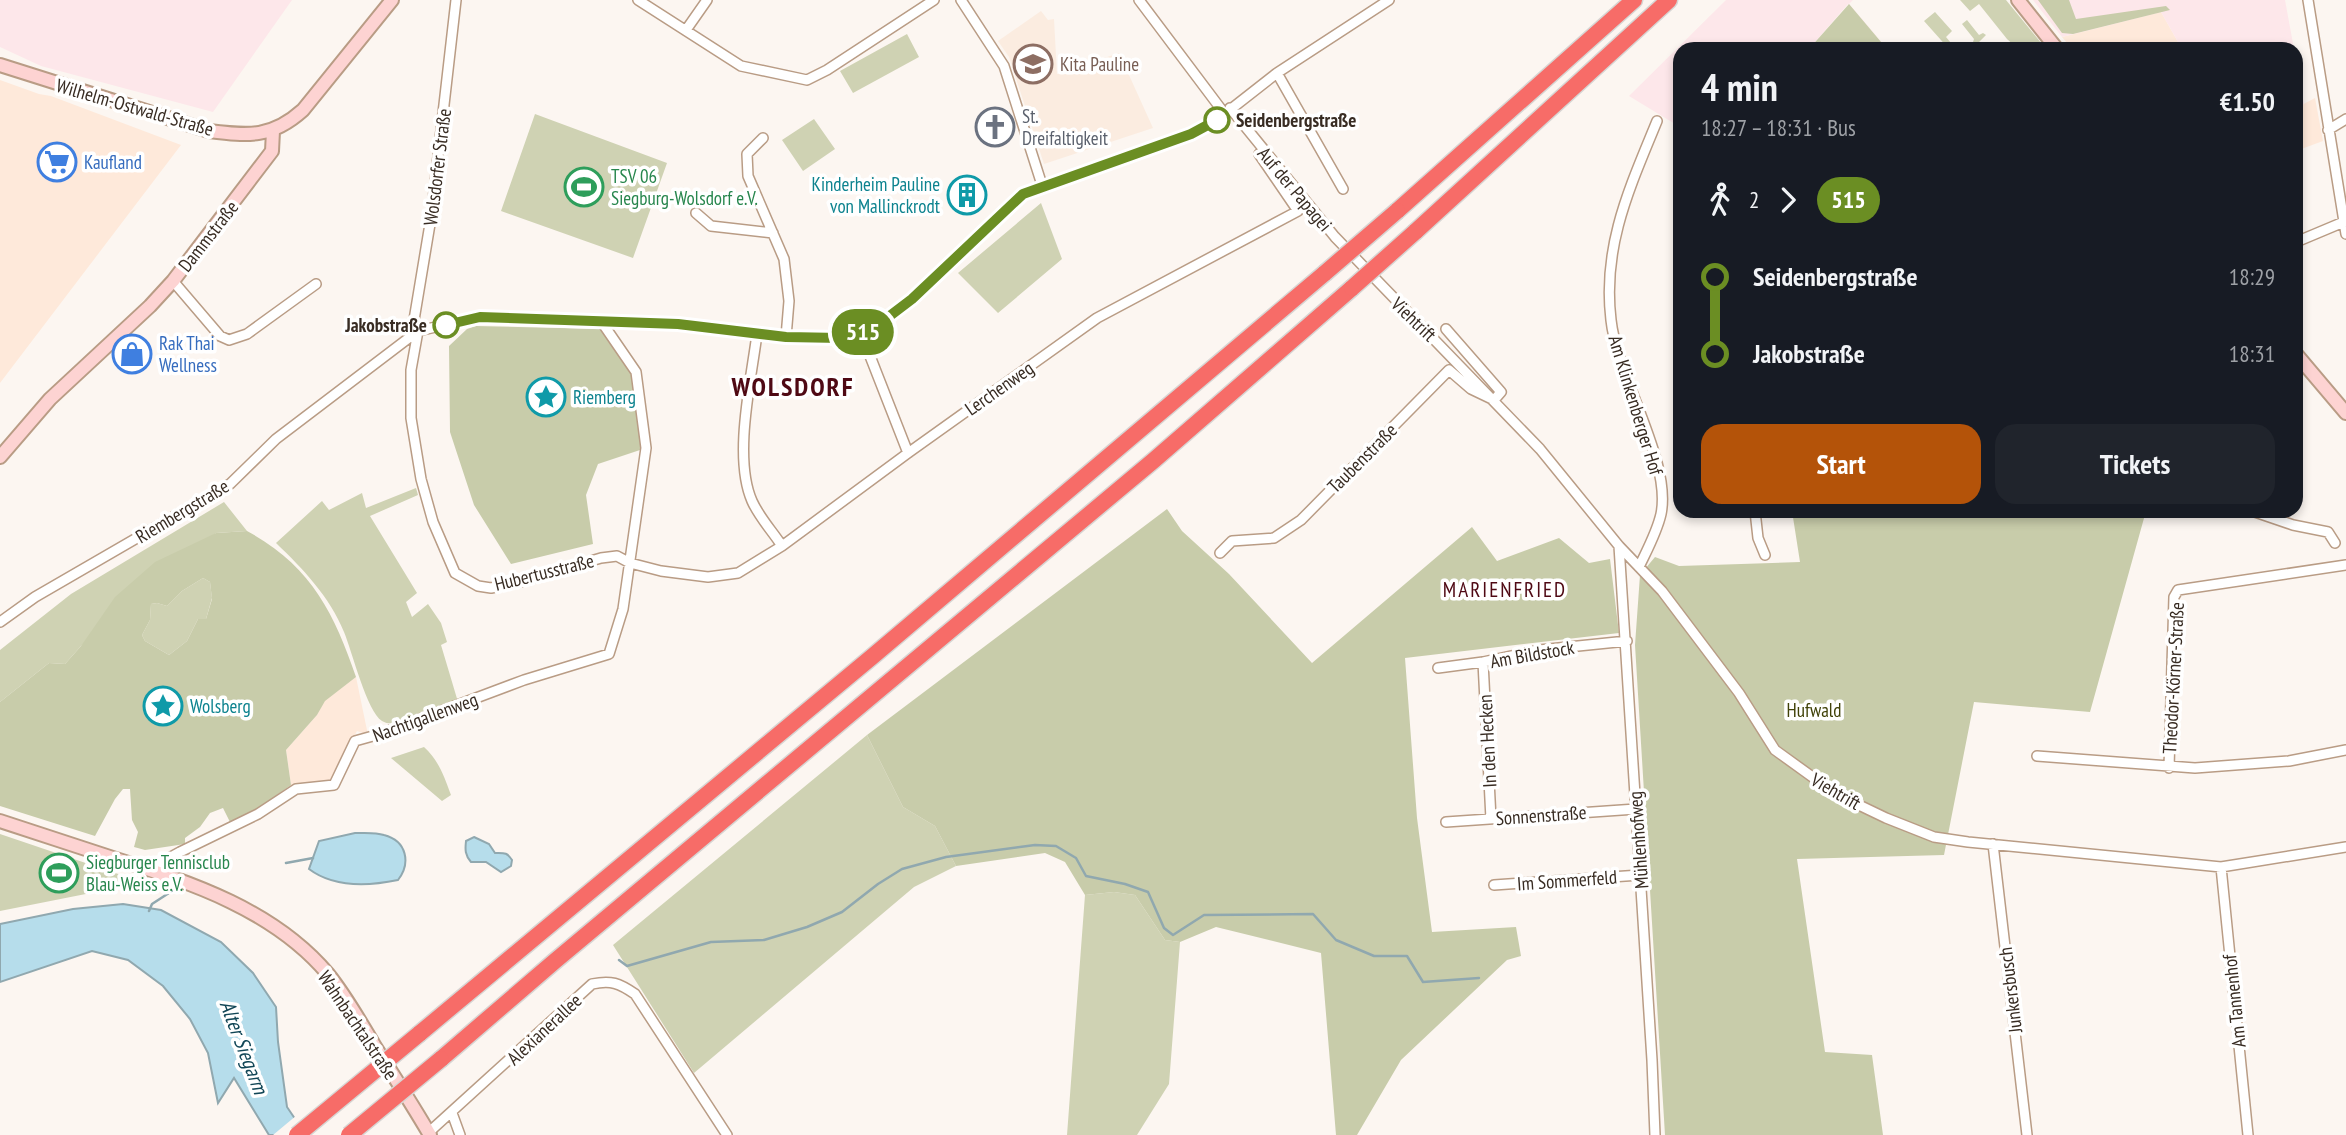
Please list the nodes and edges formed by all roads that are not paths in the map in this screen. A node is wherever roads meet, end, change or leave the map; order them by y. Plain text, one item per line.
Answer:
1 (392, 0) edge
2 (456, 0) edge
3 (638, 0) edge
4 (707, 0) edge
5 (934, 0) edge
6 (961, 0) edge
7 (1389, 0) edge
8 (1634, 0) edge
9 (1670, 0) edge
10 (2018, 0) edge
11 (2308, 0) edge
12 (1143, 2) edge
13 (686, 30) junction
14 (2051, 42) edge
15 (0, 65) edge
16 (1277, 73) junction
17 (1227, 111) junction
18 (2346, 119) edge
19 (1657, 121) dead end
20 (2328, 130) junction
21 (273, 131) junction
22 (763, 138) dead end
23 (1257, 143) junction
24 (1042, 185) junction
25 (1343, 189) dead end
26 (696, 213) dead end
27 (2345, 222) edge
28 (773, 233) junction
29 (2346, 234) edge
30 (1335, 237) joint
31 (2303, 239) edge
32 (173, 281) junction
33 (316, 284) dead end
34 (601, 321) junction
35 (1446, 329) dead end
36 (418, 331) junction
37 (861, 333) junction
38 (757, 334) junction
39 (786, 337) junction
40 (2303, 362) edge
41 (1494, 400) junction
42 (2346, 413) edge
43 (908, 453) junction
44 (0, 457) edge
45 (1756, 518) edge
46 (2272, 518) edge
47 (2335, 543) dead end
48 (782, 546) junction
49 (1619, 546) junction
50 (1220, 553) dead end
51 (1765, 555) dead end
52 (630, 563) junction
53 (2346, 565) edge
54 (1639, 567) junction
55 (0, 622) edge
56 (1627, 641) junction
57 (1483, 663) junction
58 (1438, 668) dead end
59 (2346, 750) edge
60 (2037, 756) dead end
61 (2169, 768) junction
62 (1636, 809) junction
63 (1491, 819) junction
64 (0, 821) edge
65 (1446, 822) dead end
66 (1993, 844) junction
67 (2346, 847) edge
68 (2221, 867) junction
69 (149, 869) junction
70 (1640, 875) junction
71 (1494, 885) dead end
72 (452, 1114) junction
73 (429, 1134) edge
74 (297, 1135) edge
75 (349, 1135) edge
76 (460, 1135) edge
77 (727, 1135) edge
78 (1655, 1135) edge
79 (2027, 1135) edge
80 (2248, 1135) edge

1 - 21 street
2 - 36 street, Wolsdorfer Straße
3 - 13 street
4 - 13 street
5 - 13 street
6 - 24 street
7 - 16 street
8 - 74 highway, bridge
9 - 75 highway, bridge
10 - 14 street
11 - 20 street
12 - 17 street, Auf der Papagei
15 - 21 street, Wilhelm-Ostwald-Straße
16 - 17 street
16 - 25 street
17 - 23 street, Auf der Papagei
17 - 24 street
18 - 20 street
19 - 54 street, Am Klinkenberger Hof
20 - 27 street
21 - 32 street, Dammstraße
22 - 28 street
23 - 30 street, Auf der Papagei
23 - 43 street, Lerchenweg
24 - 37 street
26 - 28 street
27 - 29 street
27 - 31 street
28 - 39 street
30 - 41 street, Viehtrift
32 - 33 street
32 - 44 street, Dammstraße
34 - 36 street
34 - 38 street
34 - 52 street
35 - 41 street, Viehtrift
36 - 52 street, Hubertusstraße
36 - 55 street, Riembergstraße
37 - 39 street
37 - 43 street
38 - 39 street
38 - 48 street
40 - 42 street
41 - 49 street, Viehtrift
41 - 50 street, Taubenstraße
43 - 48 street, Lerchenweg
45 - 51 street
46 - 47 street
48 - 52 street, Lerchenweg
49 - 54 street, Viehtrift
49 - 56 street, Mühlenhofweg
52 - 69 street, Nachtigallenweg
53 - 61 street, Theodor-Körner-Straße
54 - 66 street, Viehtrift
56 - 57 street, Am Bildstock
56 - 62 street, Mühlenhofweg
57 - 58 street, Am Bildstock
57 - 63 street, In den Hecken
59 - 61 street
60 - 61 street
62 - 63 street, Sonnenstraße
62 - 70 street, Mühlenhofweg
63 - 65 street, Sonnenstraße
64 - 69 street, Wahnbachtalstraße
66 - 68 street, Viehtrift
66 - 79 street, Junkersbusch
67 - 68 street, Viehtrift
68 - 80 street, Am Tannenhof
69 - 73 street, Wahnbachtalstraße
70 - 71 street, Im Sommerfeld
70 - 78 street, Mühlenhofweg
72 - 73 street, Alexianerallee
72 - 76 street
72 - 77 street, Alexianerallee

